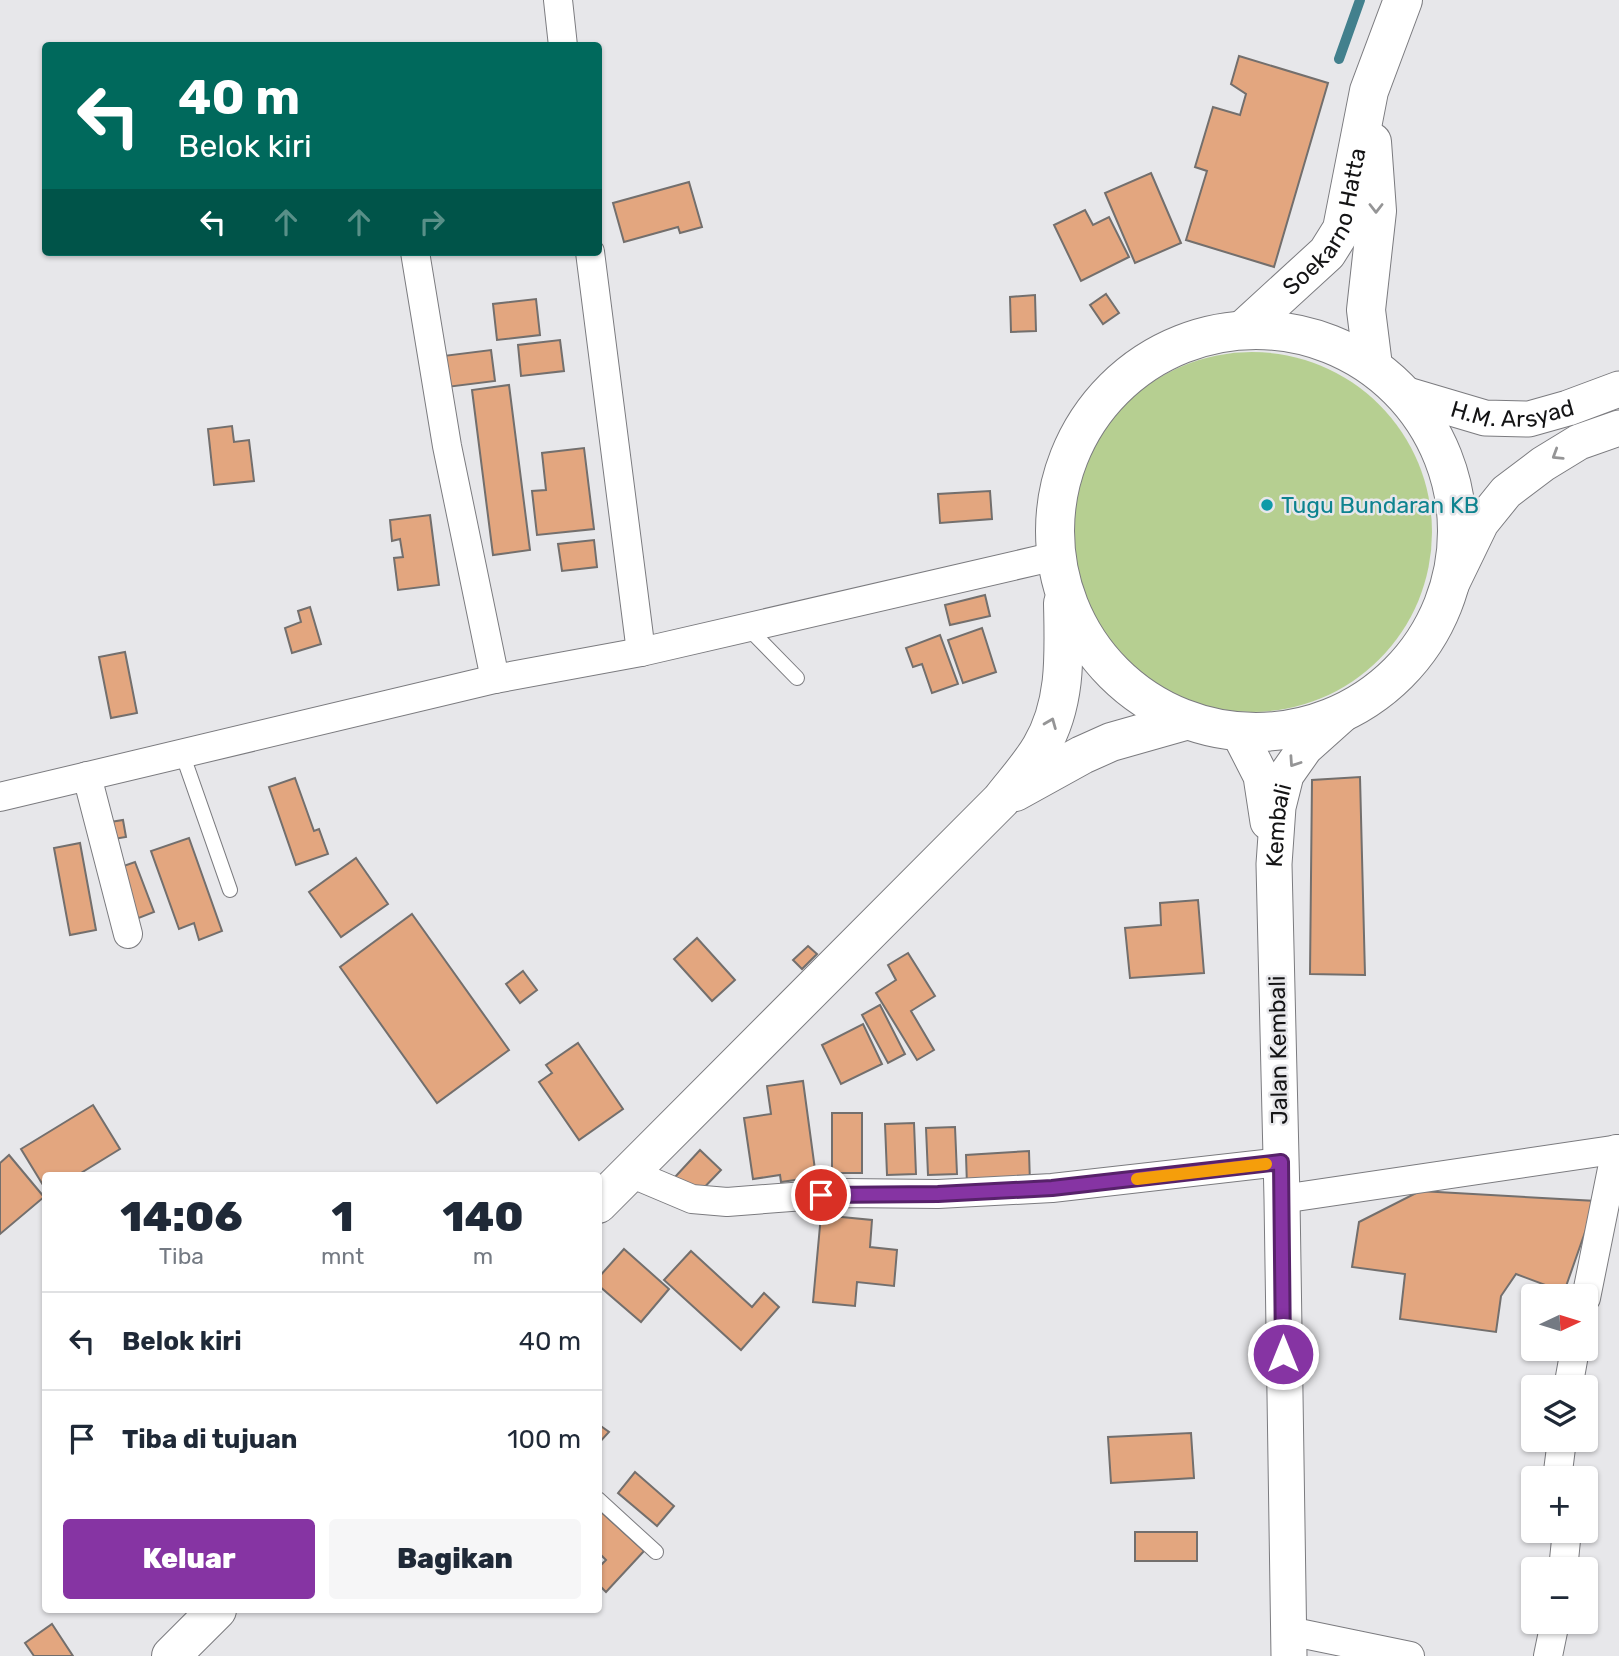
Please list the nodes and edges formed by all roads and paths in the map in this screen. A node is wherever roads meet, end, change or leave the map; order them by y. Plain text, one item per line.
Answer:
1 (558, 0) edge
2 (1403, 0) edge
3 (563, 42) edge
4 (1369, 91) junction
5 (416, 256) edge
6 (591, 256) edge
7 (1244, 329) junction
8 (1373, 366) junction
9 (1619, 389) edge
10 (1404, 394) junction
11 (1619, 428) edge
12 (1060, 573) junction
13 (1449, 589) junction
14 (747, 627) junction
15 (641, 652) junction
16 (797, 678) dead end
17 (495, 679) junction
18 (1343, 714) junction
19 (1185, 721) junction
20 (1239, 733) junction
21 (182, 753) junction
22 (88, 776) junction
23 (0, 797) edge
24 (1001, 800) junction
25 (1274, 863) junction
26 (230, 890) dead end
27 (128, 934) dead end
28 (1618, 1149) edge
29 (1281, 1162) junction
30 (628, 1172) junction
31 (602, 1199) edge
32 (1282, 1199) junction
33 (1589, 1284) edge
34 (602, 1503) edge
35 (656, 1552) dead end
36 (213, 1613) edge
37 (1553, 1634) edge
38 (1289, 1643) edge
39 (172, 1656) edge
40 (1410, 1656) edge
41 (1548, 1656) edge

1 - 3 street
2 - 4 main road, Soekarno Hatta
4 - 7 main road, Soekarno Hatta
4 -> 8 main road, Soekarno Hatta
5 - 17 street
6 - 15 street
7 - 8 main road
7 - 12 main road
8 - 10 main road
9 - 10 street, H.M. Arsyad
10 - 13 main road
11 -> 13 street, H.M. Arsyad
12 - 14 street
12 - 19 main road
24 -> 12 main road
13 - 18 main road
14 - 15 street
14 - 16 lane
15 - 17 street
17 - 21 street
18 - 20 main road
18 -> 25 street, Kembali
19 - 20 main road
19 - 24 main road
20 - 25 street, Kembali
21 - 22 street
21 - 26 lane
22 - 23 street
22 - 27 street
24 - 30 main road
25 - 29 street, Jalan Kembali
28 - 32 street
28 - 33 street
29 - 30 street
29 - 32 street, Jalan Kembali
30 - 31 main road
32 - 38 street, Jalan Kembali
34 - 35 lane
36 - 39 main road
37 - 41 street
38 - 40 street

